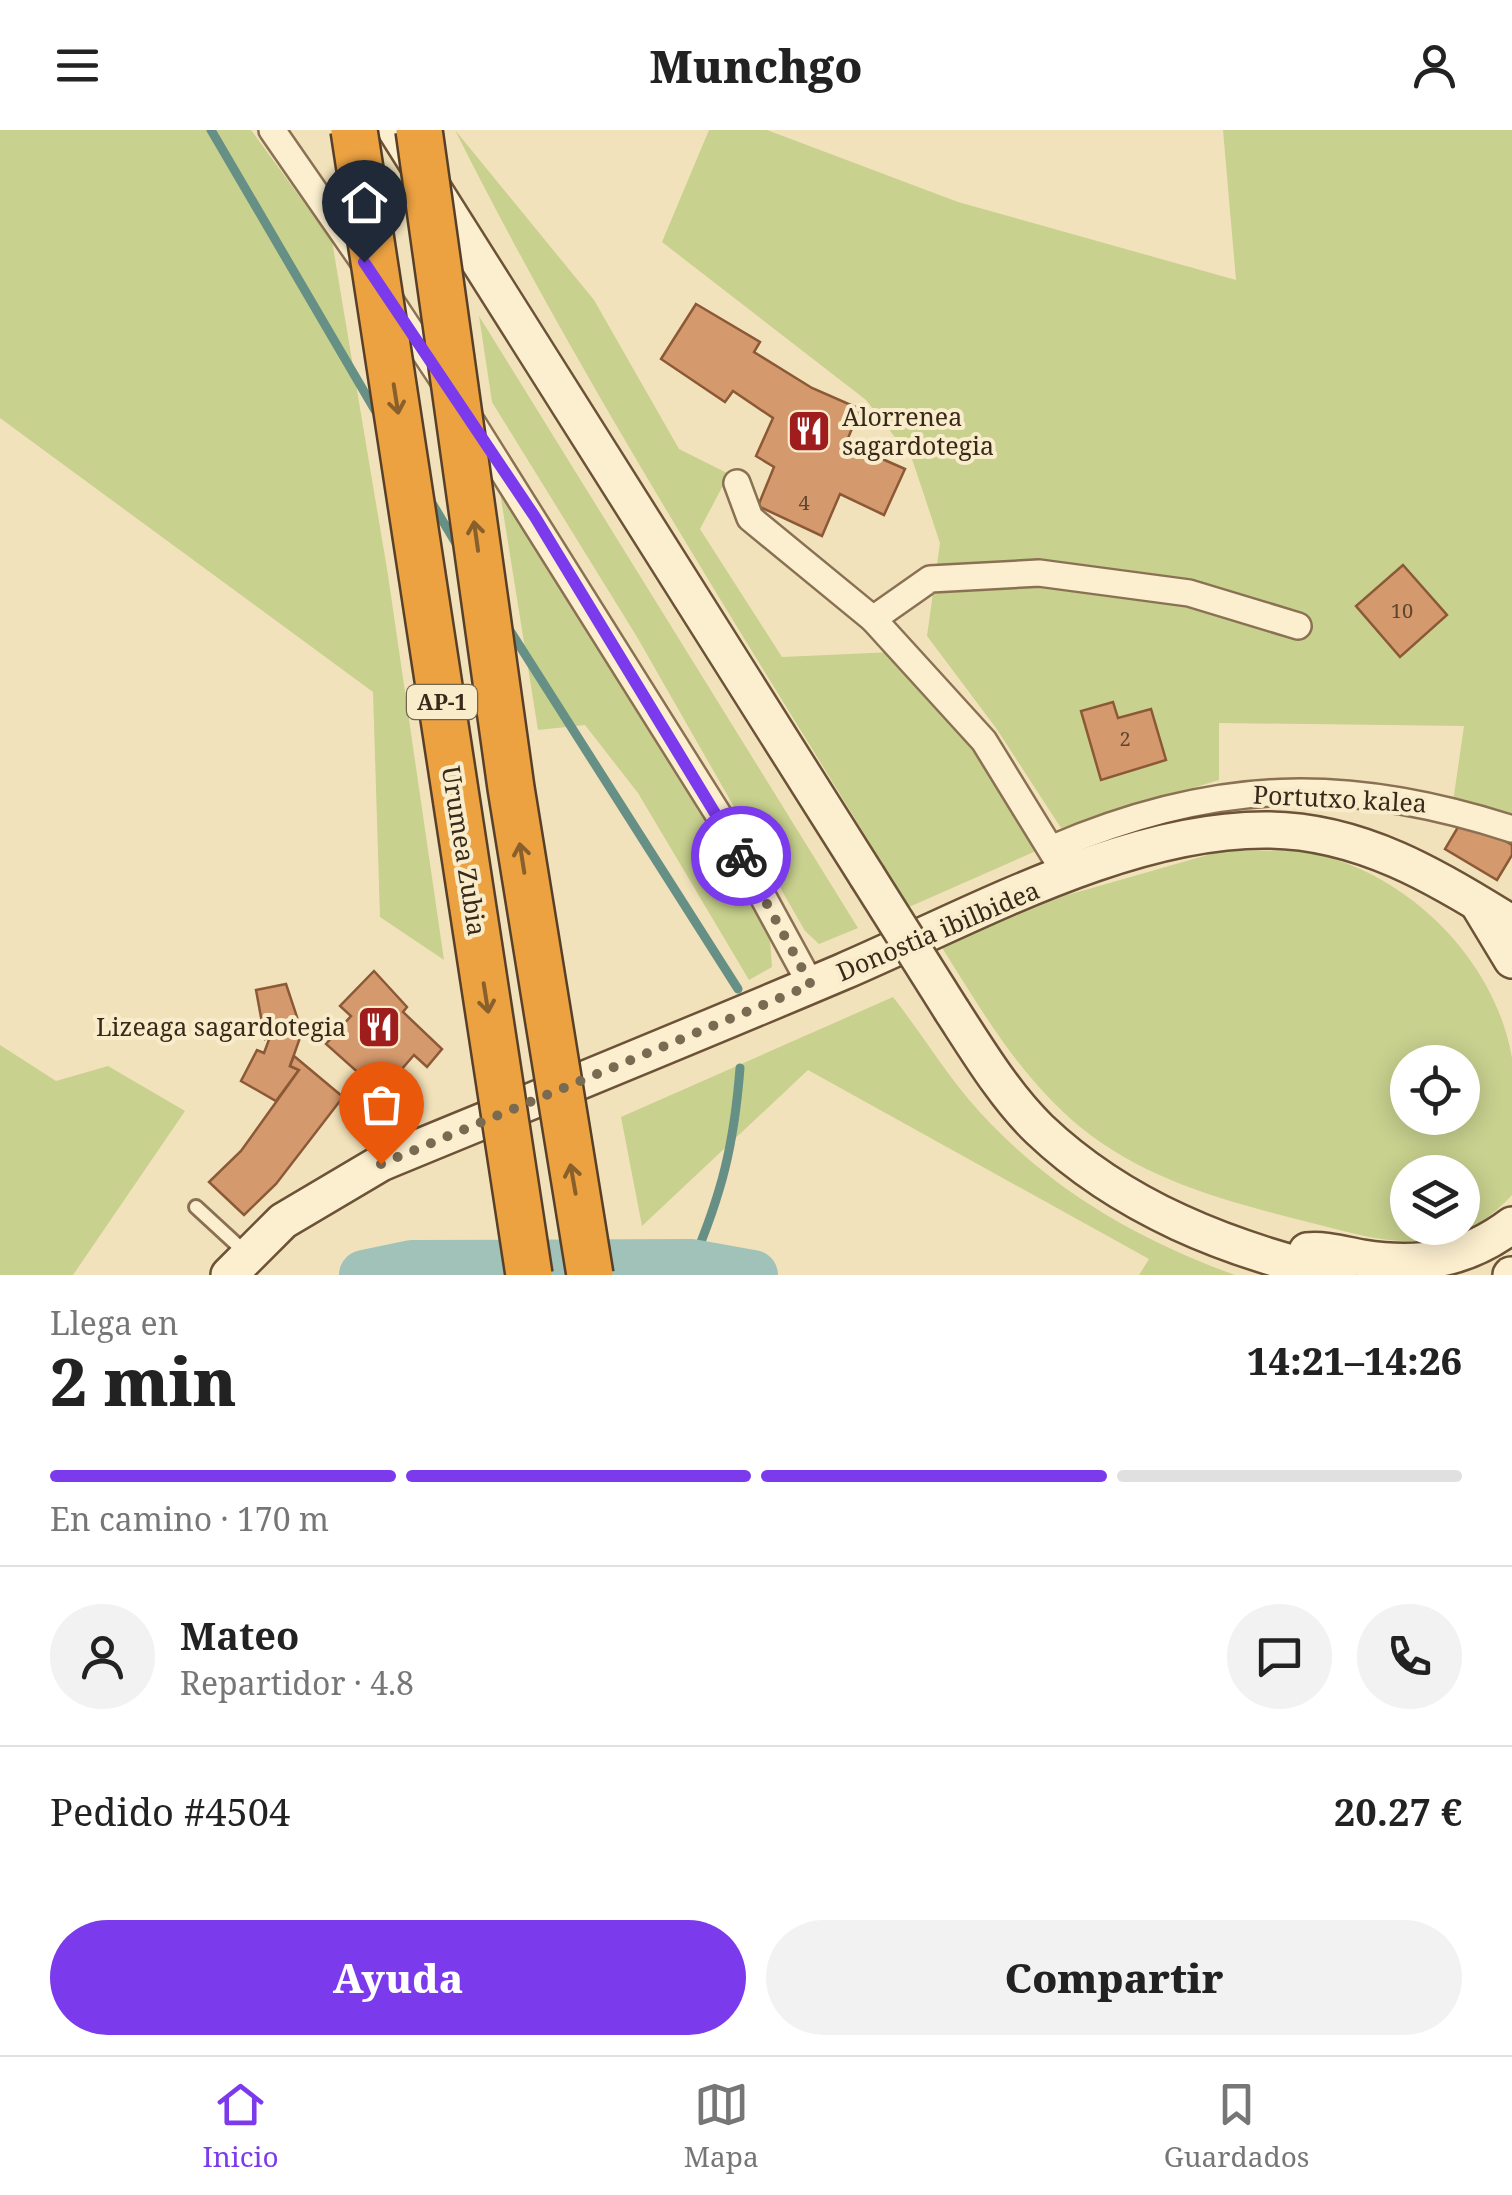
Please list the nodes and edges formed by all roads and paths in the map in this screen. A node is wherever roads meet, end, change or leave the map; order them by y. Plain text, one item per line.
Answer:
1 (272, 130) edge
2 (354, 130) edge
3 (396, 130) edge
4 (419, 130) edge
5 (738, 483) dead end
6 (873, 619) junction
7 (1298, 626) dead end
8 (1512, 828) edge
9 (1060, 862) junction
10 (1478, 902) junction
11 (1512, 924) edge
12 (1512, 960) edge
13 (811, 985) junction
14 (196, 1207) dead end
15 (1512, 1225) edge
16 (1272, 1258) junction
17 (238, 1264) edge
18 (529, 1275) edge
19 (590, 1275) edge
20 (1339, 1275) edge

1 - 13 street
2 -> 18 highway, Urumea Zubia / AP-1, bridge
3 - 16 main road, bridge
19 -> 4 highway, AP-1, bridge
5 - 6 street
6 - 7 street
6 - 9 street
8 - 9 street, Portutxo kalea
9 - 10 main road, Donostia ibilbidea
9 - 13 main road, Donostia ibilbidea
10 - 11 main road, Donostia ibilbidea
10 - 12 main road
13 - 17 main road, Donostia ibilbidea
14 - 17 lane
15 - 16 main road
16 - 20 main road

